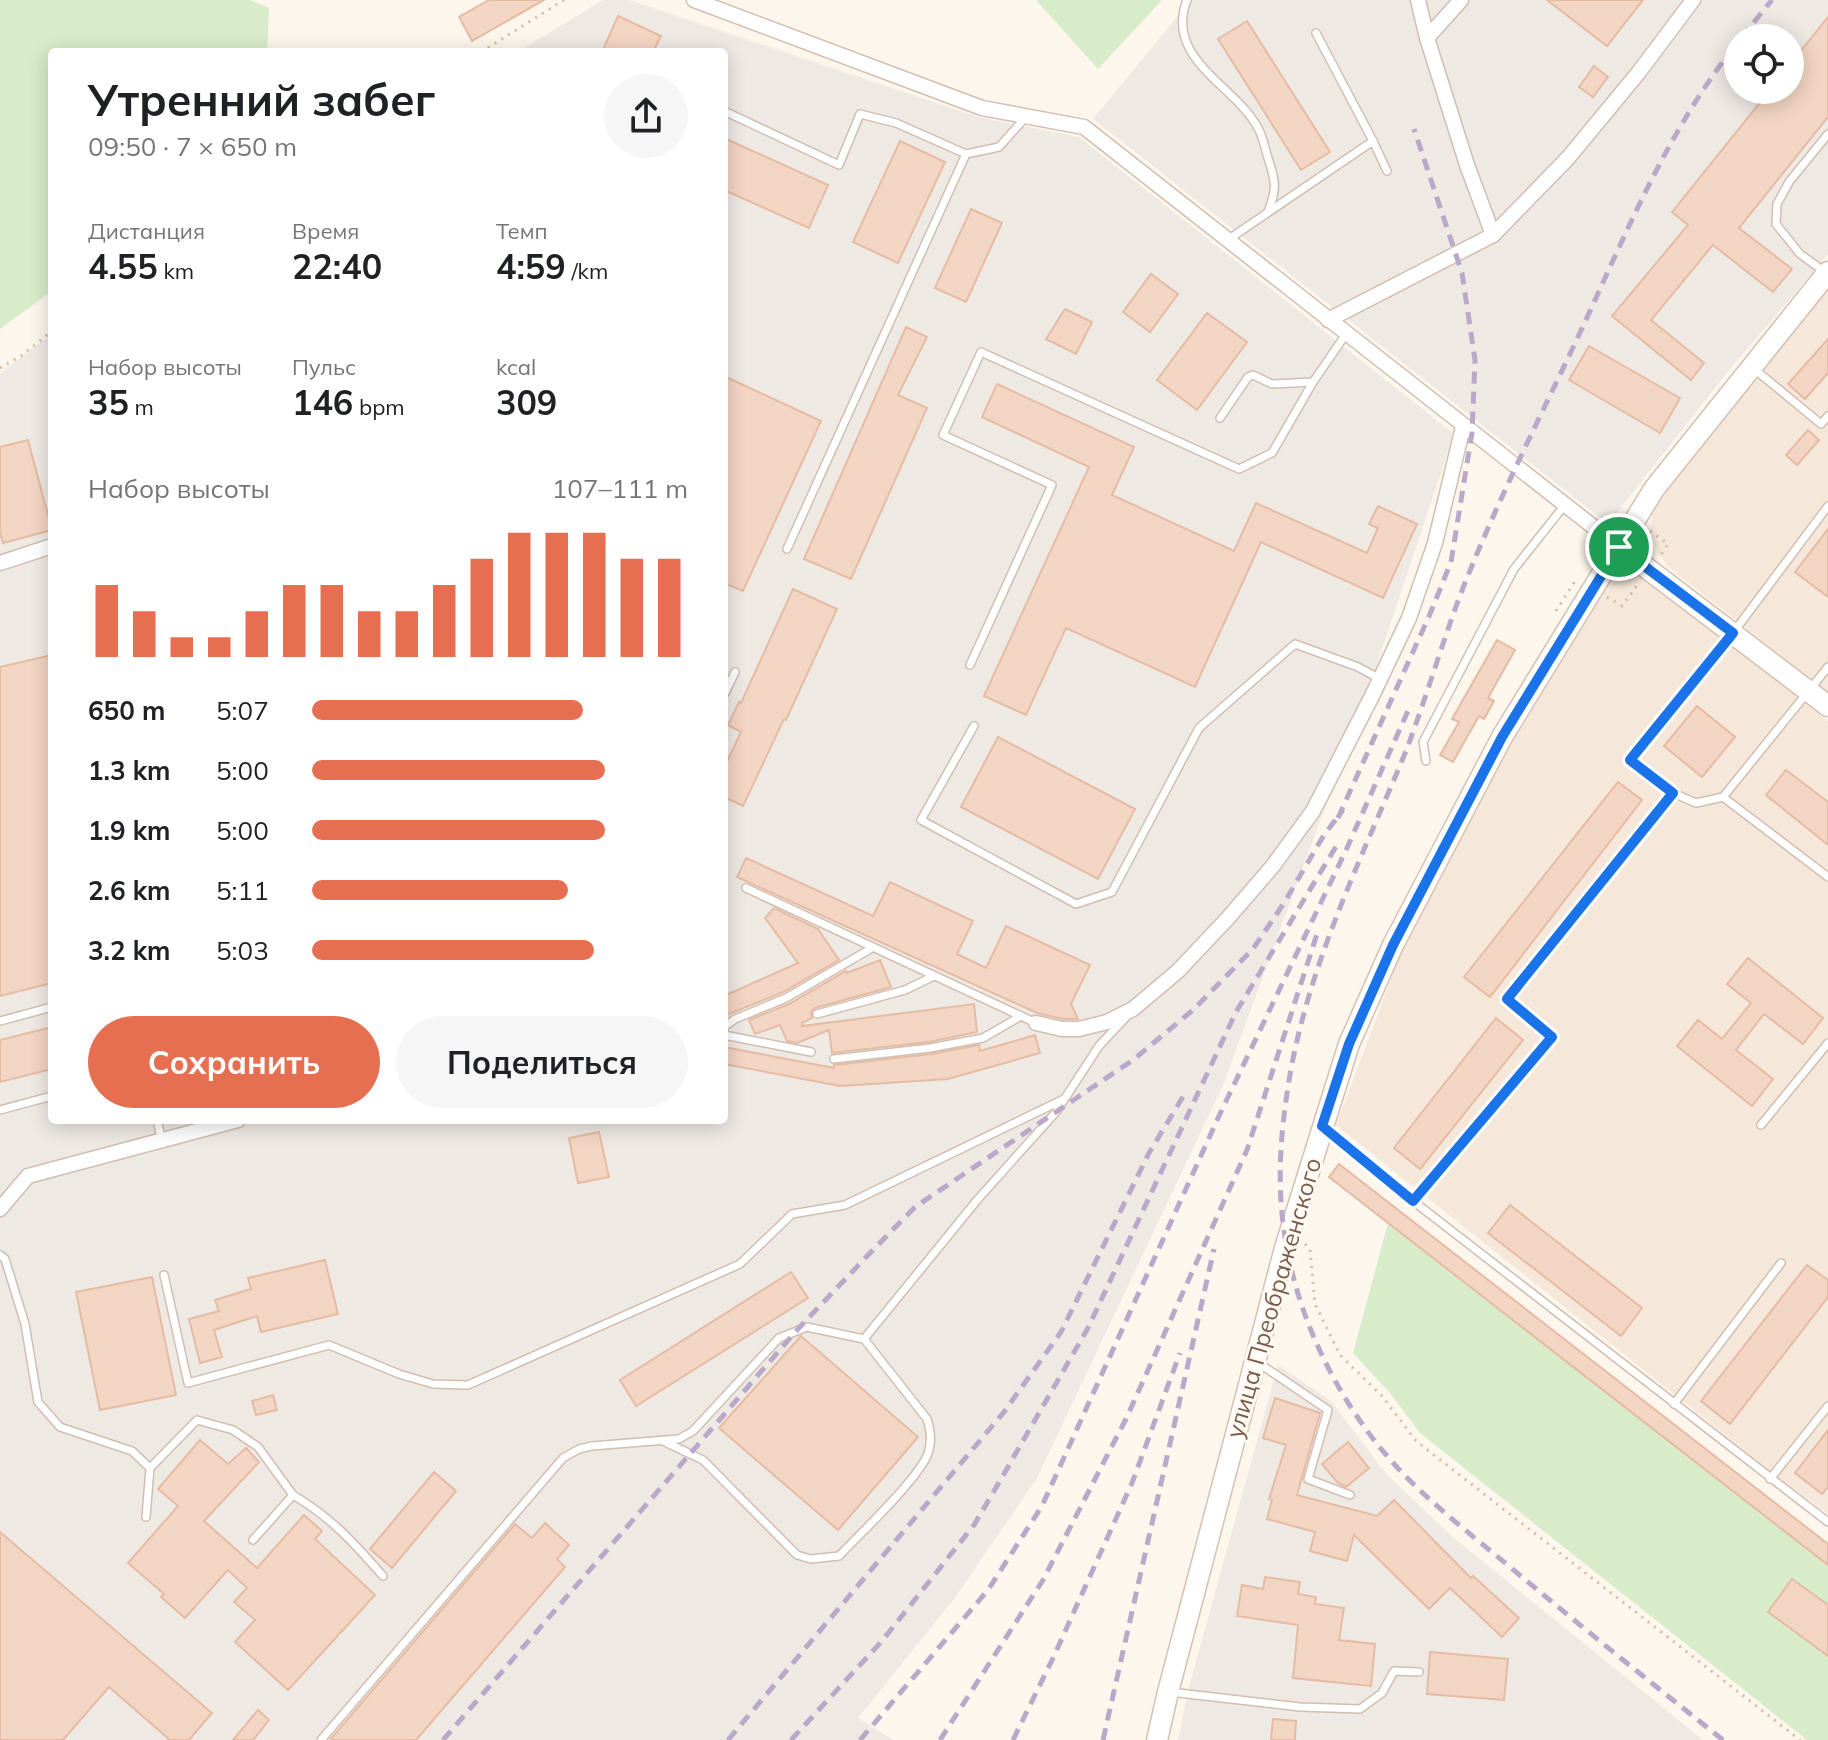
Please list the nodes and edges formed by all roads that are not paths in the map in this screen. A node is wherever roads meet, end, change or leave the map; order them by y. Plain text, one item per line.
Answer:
1 (694, 0) edge
2 (1187, 0) edge
3 (1418, 0) edge
4 (1461, 0) edge
5 (1693, 0) edge
6 (1316, 33) dead end
7 (1427, 38) junction
8 (728, 113) edge
9 (1027, 116) junction
10 (1828, 134) edge
11 (1373, 141) junction
12 (966, 154) junction
13 (1387, 171) dead end
14 (1268, 212) junction
15 (1493, 235) junction
16 (1227, 240) junction
17 (1827, 273) edge
18 (1328, 320) junction
19 (1346, 334) junction
20 (1752, 367) junction
21 (1313, 382) junction
22 (1828, 416) edge
23 (1220, 418) dead end
24 (1463, 427) junction
25 (1564, 506) junction
26 (1828, 506) edge
27 (48, 547) edge
28 (1619, 547) junction
29 (787, 549) dead end
30 (0, 563) edge
31 (1733, 633) junction
32 (970, 665) dead end
33 (1828, 667) edge
34 (735, 672) dead end
35 (1380, 679) junction
36 (728, 687) edge
37 (1808, 691) junction
38 (1828, 706) edge
39 (974, 726) dead end
40 (1426, 761) dead end
41 (1673, 793) junction
42 (1723, 797) junction
43 (1828, 877) edge
44 (746, 888) dead end
45 (872, 948) junction
46 (934, 976) junction
47 (48, 1008) edge
48 (1133, 1009) junction
49 (817, 1014) dead end
50 (1021, 1016) junction
51 (0, 1021) edge
52 (1036, 1023) joint
53 (728, 1024) edge
54 (728, 1036) edge
55 (1828, 1043) edge
56 (811, 1052) dead end
57 (834, 1059) dead end
58 (48, 1097) edge
59 (1064, 1099) junction
60 (0, 1110) edge
61 (158, 1124) edge
62 (224, 1124) edge
63 (1761, 1125) dead end
64 (1322, 1126) junction
65 (162, 1141) junction
66 (1413, 1201) junction
67 (0, 1209) edge
68 (0, 1255) edge
69 (1781, 1263) dead end
70 (164, 1275) dead end
71 (864, 1339) junction
72 (1255, 1360) junction
73 (1674, 1404) junction
74 (1828, 1406) edge
75 (663, 1441) junction
76 (150, 1468) junction
77 (1770, 1479) junction
78 (293, 1495) junction
79 (1350, 1495) dead end
80 (146, 1517) dead end
81 (1828, 1522) edge
82 (253, 1540) dead end
83 (383, 1576) dead end
84 (1419, 1672) dead end
85 (1168, 1692) junction
86 (321, 1740) edge
87 (1157, 1740) edge

1 - 9 street
2 - 14 lane
3 - 7 street
4 - 7 street
5 - 15 street
6 - 11 lane
7 - 15 street
8 - 12 lane
9 - 12 lane
9 - 16 street
10 - 17 lane
11 - 13 lane
11 - 14 lane
12 - 29 lane
14 - 16 lane
15 - 18 street
16 - 18 street
17 - 20 street, улица Преображенского
18 - 19 street
19 - 21 lane
19 - 24 street
20 - 22 lane
20 - 28 street, улица Преображенского
21 - 23 lane
21 - 32 lane
24 - 25 street
24 - 35 street
25 - 28 street
25 - 40 lane
26 - 31 lane
27 - 30 street
28 - 31 street
28 - 64 street, улица Преображенского
31 - 37 street
31 - 41 lane
33 - 37 lane
34 - 36 lane
35 - 39 lane
35 - 48 street
37 - 38 street
37 - 42 lane
41 - 42 lane
41 - 66 lane
42 - 43 lane
44 - 45 lane
45 - 46 lane
45 - 53 lane
46 - 49 lane
46 - 50 lane
47 - 51 lane
48 - 52 street
48 - 59 lane
50 - 52 lane
50 - 57 lane
54 - 56 lane
55 - 63 lane
58 - 60 lane
59 - 70 lane
59 - 71 lane
61 - 65 lane
62 - 65 street
64 - 66 lane
64 - 72 street, улица Преображенского
65 - 67 street
66 - 73 lane
68 - 76 lane
69 - 73 lane
71 - 75 lane
71 - 75 lane
72 - 79 lane
72 - 85 street, улица Преображенского
73 - 77 lane
74 - 77 lane
75 - 86 lane
76 - 78 lane
76 - 80 lane
77 - 81 lane
78 - 82 lane
78 - 83 lane
84 - 85 lane
85 - 87 street, улица Преображенского

